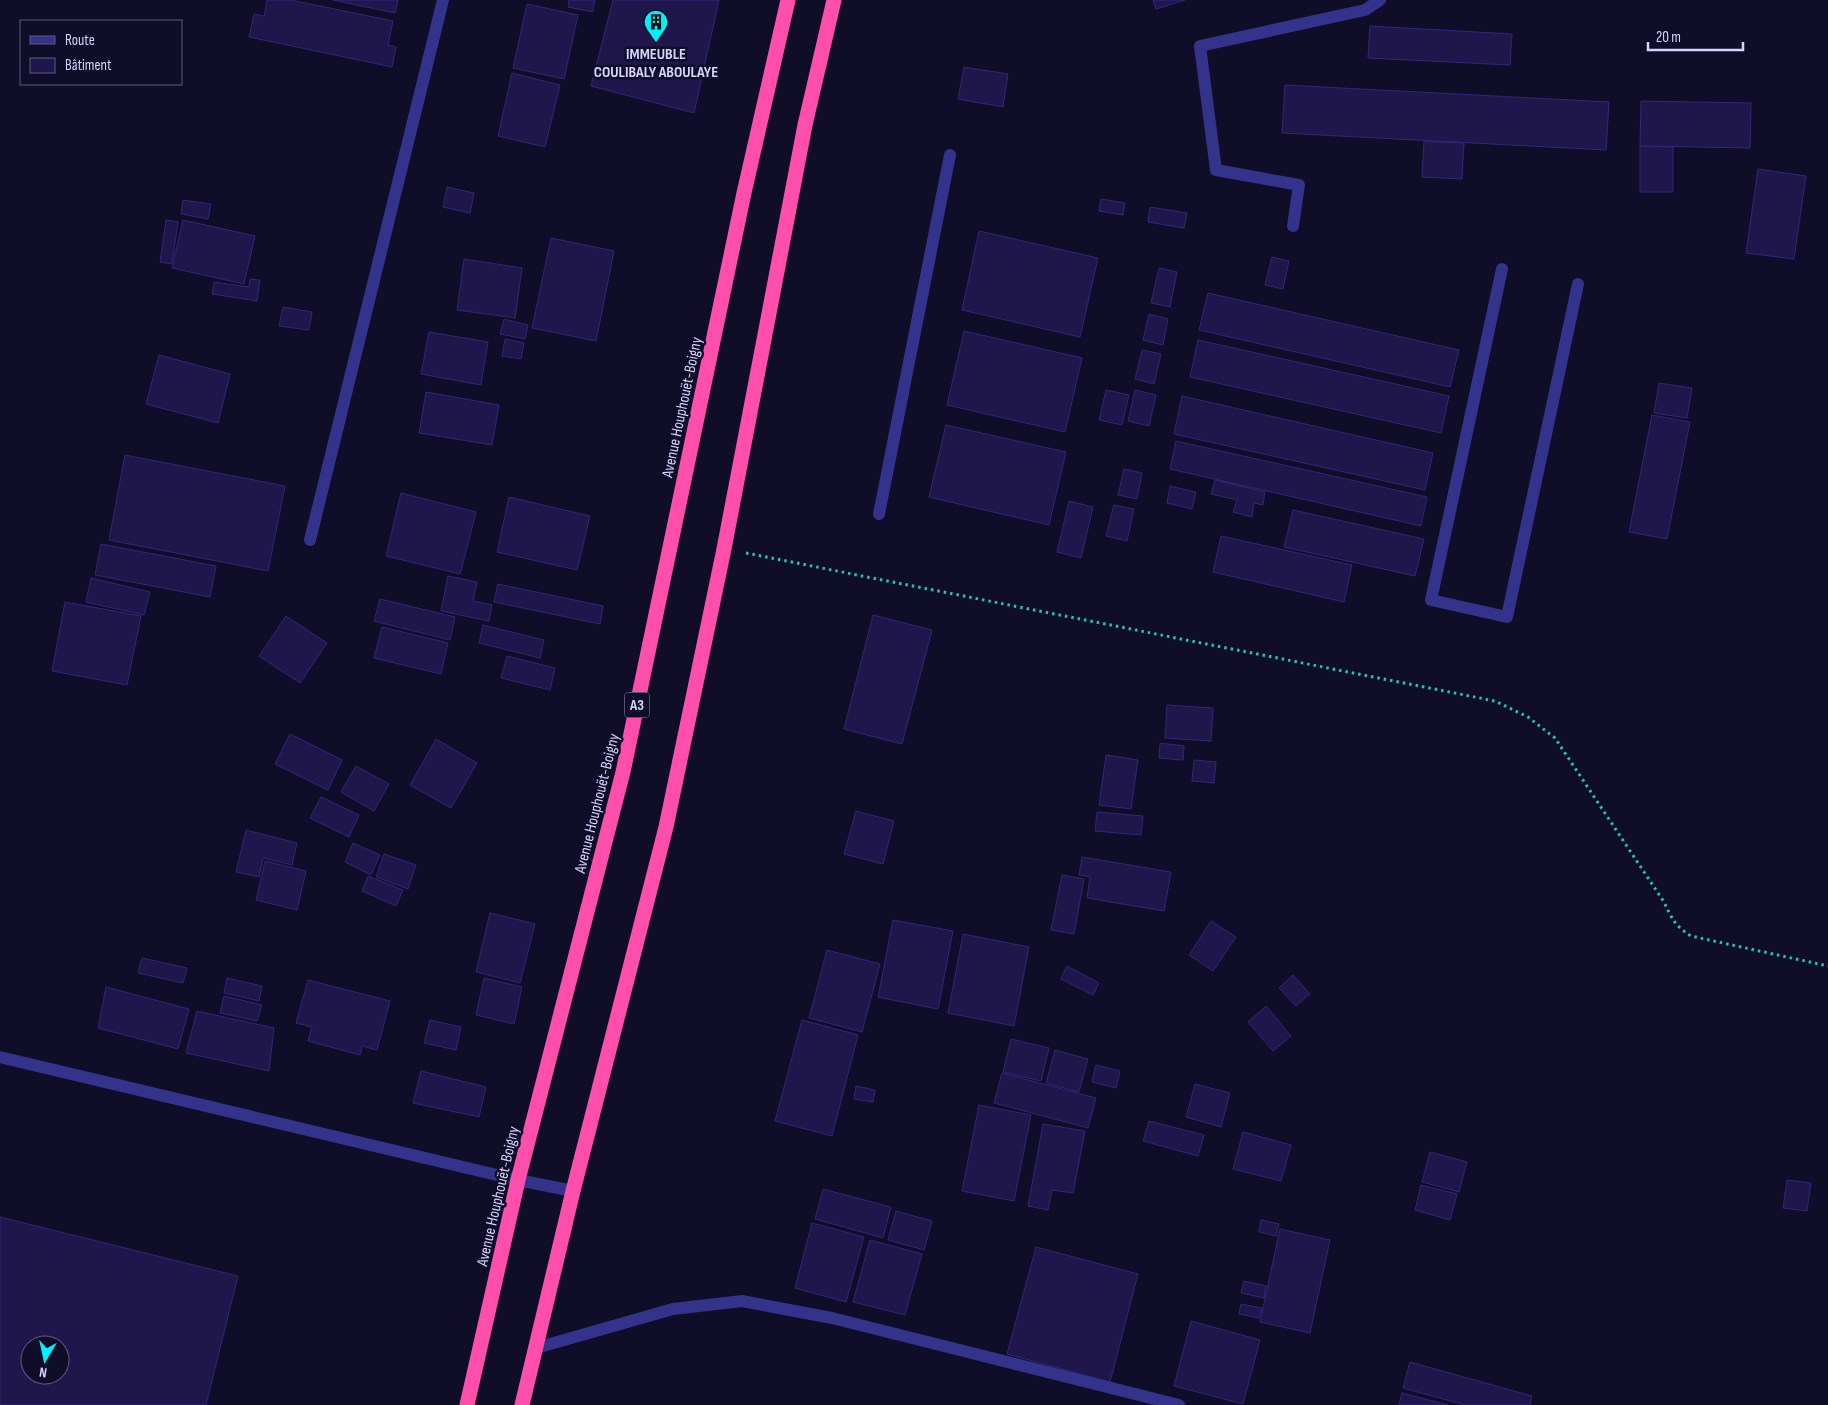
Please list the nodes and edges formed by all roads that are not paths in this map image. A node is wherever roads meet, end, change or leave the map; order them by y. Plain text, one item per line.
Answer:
1 (443, 0) edge
2 (788, 0) edge
3 (834, 0) edge
4 (1380, 0) edge
5 (950, 155) dead end
6 (1293, 226) dead end
7 (1502, 269) dead end
8 (1578, 284) dead end
9 (880, 514) dead end
10 (310, 540) dead end
11 (0, 1057) edge
12 (518, 1180) junction
13 (573, 1191) junction
14 (536, 1348) junction
15 (467, 1405) edge
16 (522, 1405) edge
17 (1179, 1405) edge

1 - 10 street
2 - 12 highway, Avenue Houphouët-Boigny / A3
3 - 13 highway
4 - 6 street
5 - 9 street
7 - 8 street
11 - 12 street
12 - 13 street
12 - 15 highway, Avenue Houphouët-Boigny / A3
13 - 14 highway
14 - 16 highway
14 - 17 street

